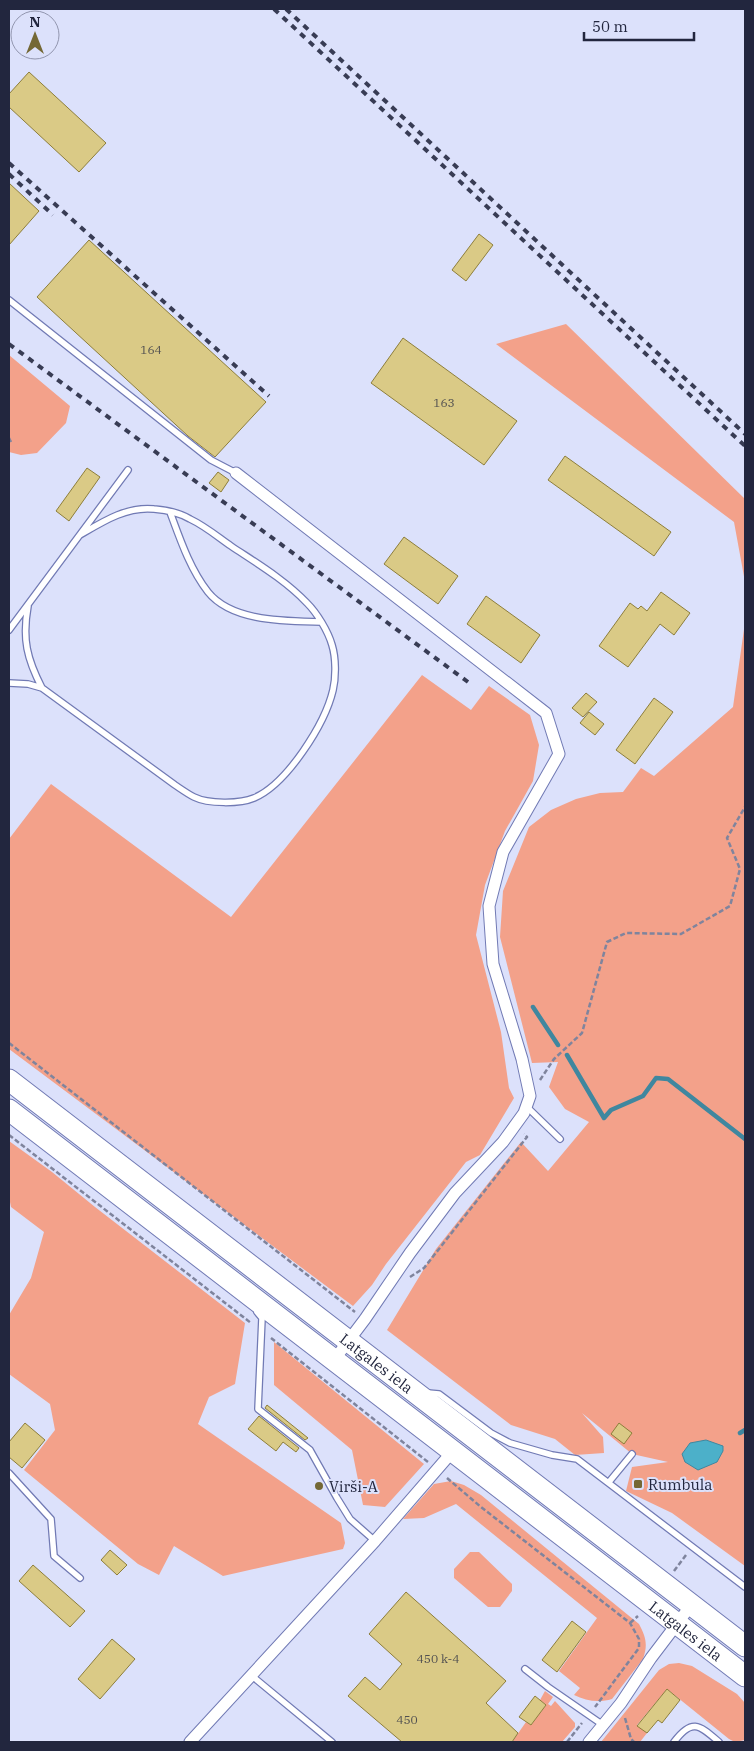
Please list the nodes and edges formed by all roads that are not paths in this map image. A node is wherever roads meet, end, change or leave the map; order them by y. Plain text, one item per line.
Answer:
1 (9, 300) edge
2 (128, 470) dead end
3 (236, 473) joint
4 (170, 512) junction
5 (80, 535) junction
6 (29, 604) junction
7 (321, 622) junction
8 (9, 630) edge
9 (9, 682) edge
10 (42, 688) junction
11 (9, 1080) edge
12 (528, 1101) junction
13 (9, 1110) edge
14 (560, 1138) dead end
15 (222, 1274) junction
16 (248, 1303) dead end
17 (255, 1311) dead end
18 (348, 1341) junction
19 (334, 1360) junction
20 (415, 1392) junction
21 (452, 1451) junction
22 (632, 1454) dead end
23 (9, 1473) edge
24 (608, 1482) junction
25 (375, 1541) junction
26 (80, 1578) dead end
27 (745, 1586) edge
28 (692, 1604) junction
29 (676, 1623) junction
30 (745, 1646) edge
31 (525, 1669) dead end
32 (252, 1676) junction
33 (745, 1676) edge
34 (603, 1725) junction
35 (190, 1742) edge
36 (332, 1742) edge
37 (589, 1742) edge
38 (674, 1742) edge
39 (719, 1742) edge

1 - 3 lane
2 - 5 lane
3 - 12 street
4 - 5 lane
4 - 7 lane
4 - 7 lane
5 - 6 lane
6 - 8 lane
6 - 10 lane
7 - 10 lane
9 - 10 lane
11 - 18 highway, Latgales iela
12 - 14 lane
12 - 18 street
13 - 15 highway, Latgales iela
15 - 16 lane, Latgales iela
15 - 19 highway, Latgales iela
17 - 25 lane
18 - 19 street
18 - 20 highway, Latgales iela
19 - 21 highway, Latgales iela
20 - 24 lane
20 - 28 highway, Latgales iela
21 - 25 street
21 - 29 highway, Latgales iela
22 - 24 lane
23 - 26 lane
24 - 27 lane
25 - 32 street
28 - 29 street
28 - 30 highway, Latgales iela
29 - 33 highway, Latgales iela
29 - 34 street
31 - 34 lane
32 - 35 street
32 - 36 lane
34 - 37 street
38 - 39 lane

